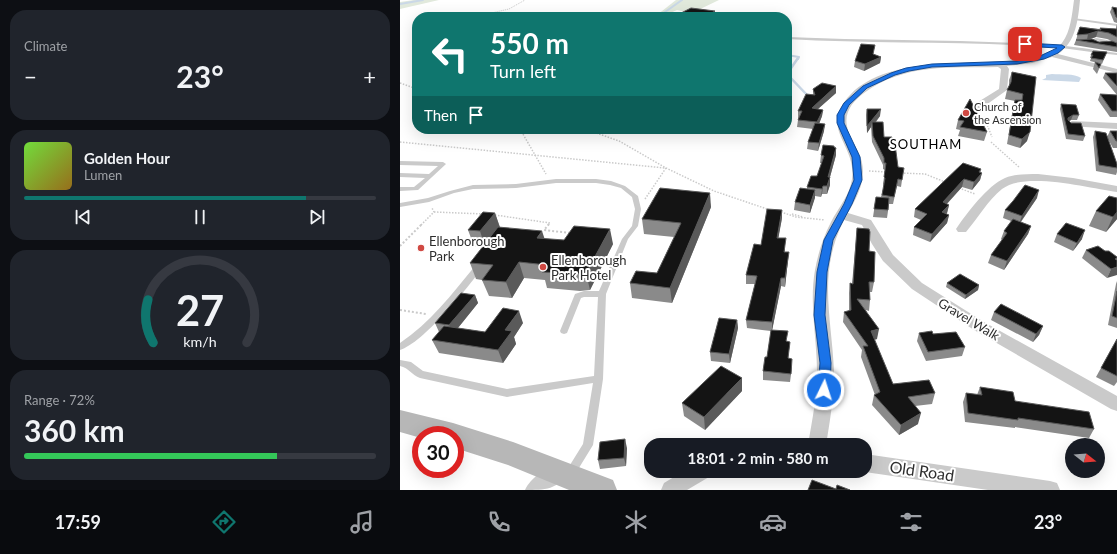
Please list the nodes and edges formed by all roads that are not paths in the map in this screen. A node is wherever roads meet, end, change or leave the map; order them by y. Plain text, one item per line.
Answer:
1 (1077, 0) edge
2 (1075, 18) junction
3 (1117, 24) edge
4 (792, 38) edge
5 (1083, 43) edge
6 (1067, 44) junction
7 (1113, 44) edge
8 (1050, 54) junction
9 (1117, 54) edge
10 (1000, 64) junction
11 (1117, 71) edge
12 (980, 109) road end
13 (1072, 124) edge
14 (1117, 126) edge
15 (400, 163) edge
16 (400, 175) edge
17 (431, 176) junction
18 (400, 189) edge
19 (1117, 189) edge
20 (400, 206) edge
21 (839, 218) junction
22 (962, 228) dead end
23 (478, 268) edge
24 (602, 294) junction
25 (564, 331) dead end
26 (400, 347) edge
27 (400, 363) edge
28 (598, 379) junction
29 (1117, 404) edge
30 (400, 421) edge
31 (419, 426) edge
32 (464, 438) edge
33 (819, 438) edge
34 (872, 464) edge
35 (564, 473) junction
36 (689, 478) edge
37 (535, 490) edge
38 (603, 490) edge
39 (671, 490) edge
40 (1050, 490) edge

1 - 2 street
2 - 3 lane
2 - 6 street
4 - 6 lane
5 - 7 lane
6 - 8 street
6 - 9 lane
8 - 10 street
8 - 11 street
10 - 12 street
10 - 21 street
13 - 14 street
15 - 17 lane
16 - 17 lane
17 - 18 lane
19 - 22 street
20 - 24 lane
21 - 29 street, Gravel Walk
21 - 33 street
23 - 26 lane
24 - 25 lane
24 - 28 lane
27 - 28 lane
28 - 35 lane
30 - 31 main road
32 - 35 main road
34 - 40 street, Old Road
35 - 37 street
35 - 38 main road
36 - 39 street

